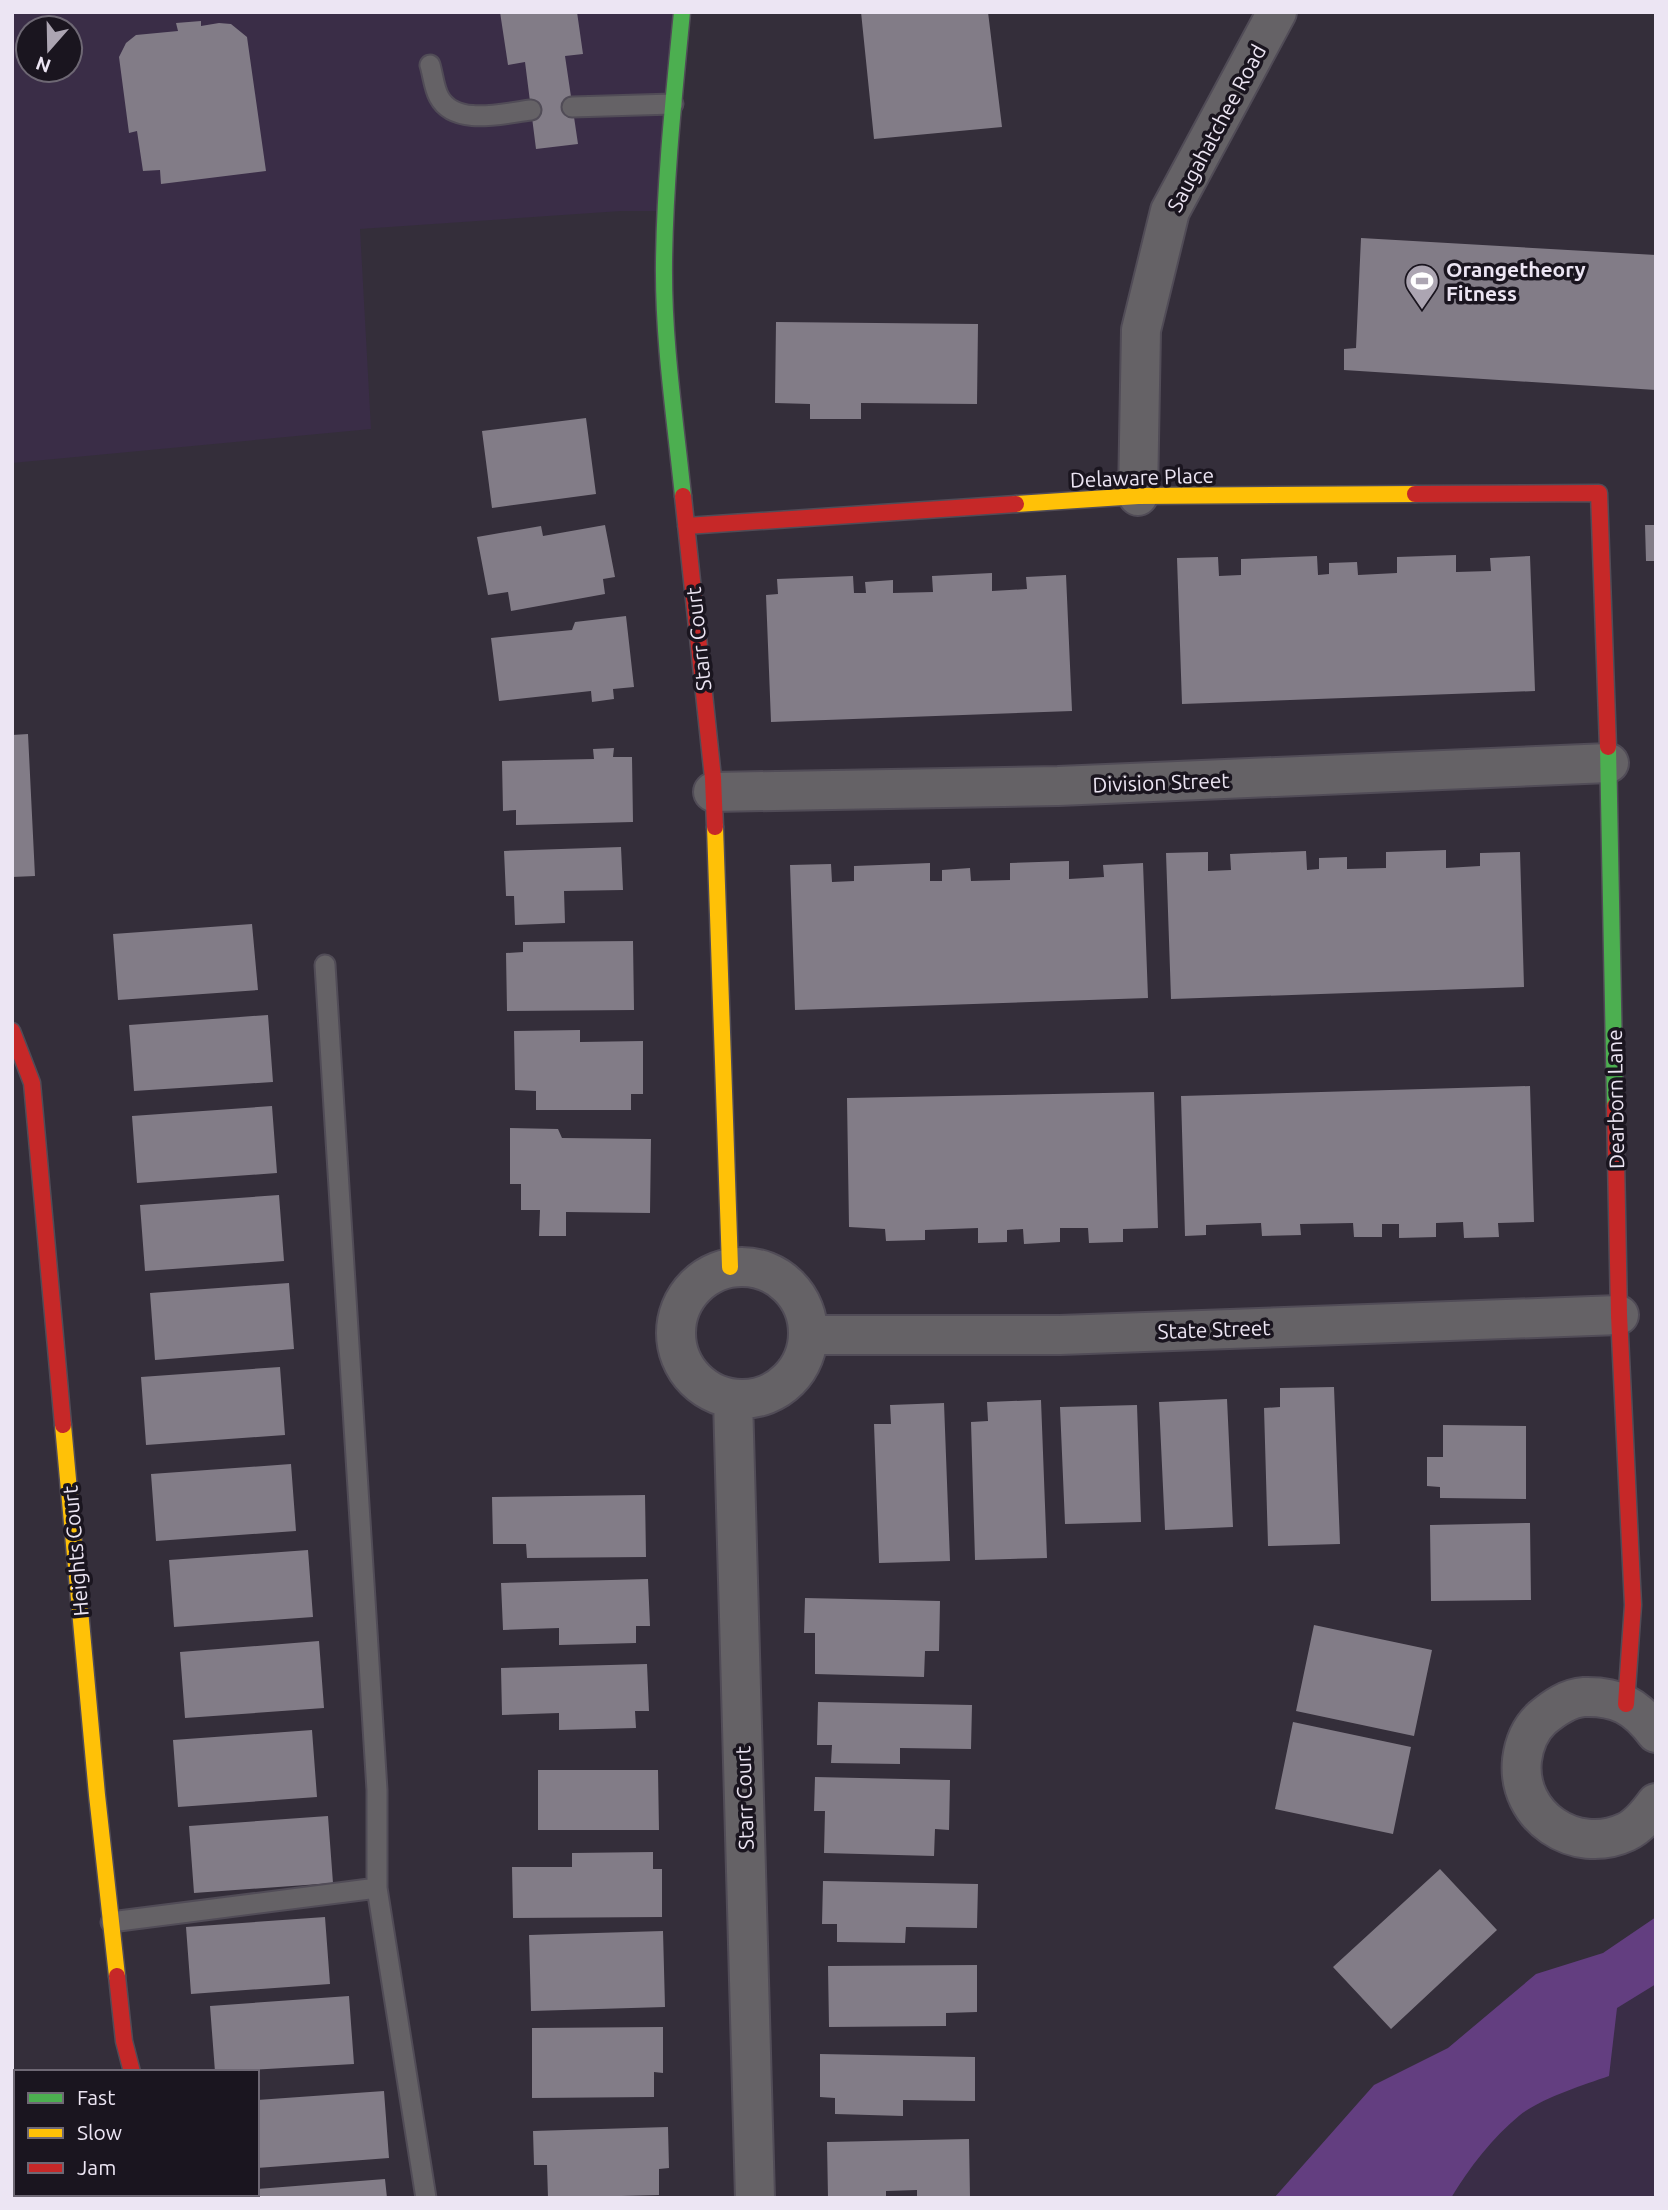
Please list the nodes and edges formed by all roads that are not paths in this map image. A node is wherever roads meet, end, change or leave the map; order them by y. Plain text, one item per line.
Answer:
1 (682, 12) edge
2 (1277, 12) edge
3 (430, 65) dead end
4 (673, 104) junction
5 (572, 107) dead end
6 (531, 110) dead end
7 (1599, 493) joint
8 (1138, 496) junction
9 (686, 526) junction
10 (1609, 763) junction
11 (713, 792) junction
12 (325, 965) dead end
13 (12, 1031) edge
14 (730, 1267) junction
15 (1619, 1315) junction
16 (809, 1335) junction
17 (733, 1399) junction
18 (1626, 1704) junction
19 (1656, 1733) edge
20 (1656, 1803) edge
21 (377, 1888) junction
22 (111, 1922) junction
23 (131, 2070) edge
24 (426, 2198) edge
25 (755, 2198) edge

1 - 4 street, Starr Court
2 - 8 street, Saugahatchee Road
3 - 6 lane
4 - 5 lane
4 - 9 street, Starr Court
7 - 8 street, Delaware Place
7 - 10 street, Dearborn Lane
8 - 9 street, Delaware Place
9 - 11 street, Starr Court
10 - 11 street, Division Street
10 - 15 street, Dearborn Lane
11 - 14 street, Starr Court
12 - 21 lane
13 - 22 street, Heights Court
14 - 16 street
14 - 17 street
15 - 16 street, State Street
15 - 18 street, Dearborn Lane
16 - 17 street
17 - 25 street, Starr Court
18 - 19 street
18 - 20 street
21 - 22 lane
21 - 24 lane
22 - 23 street, Heights Court

